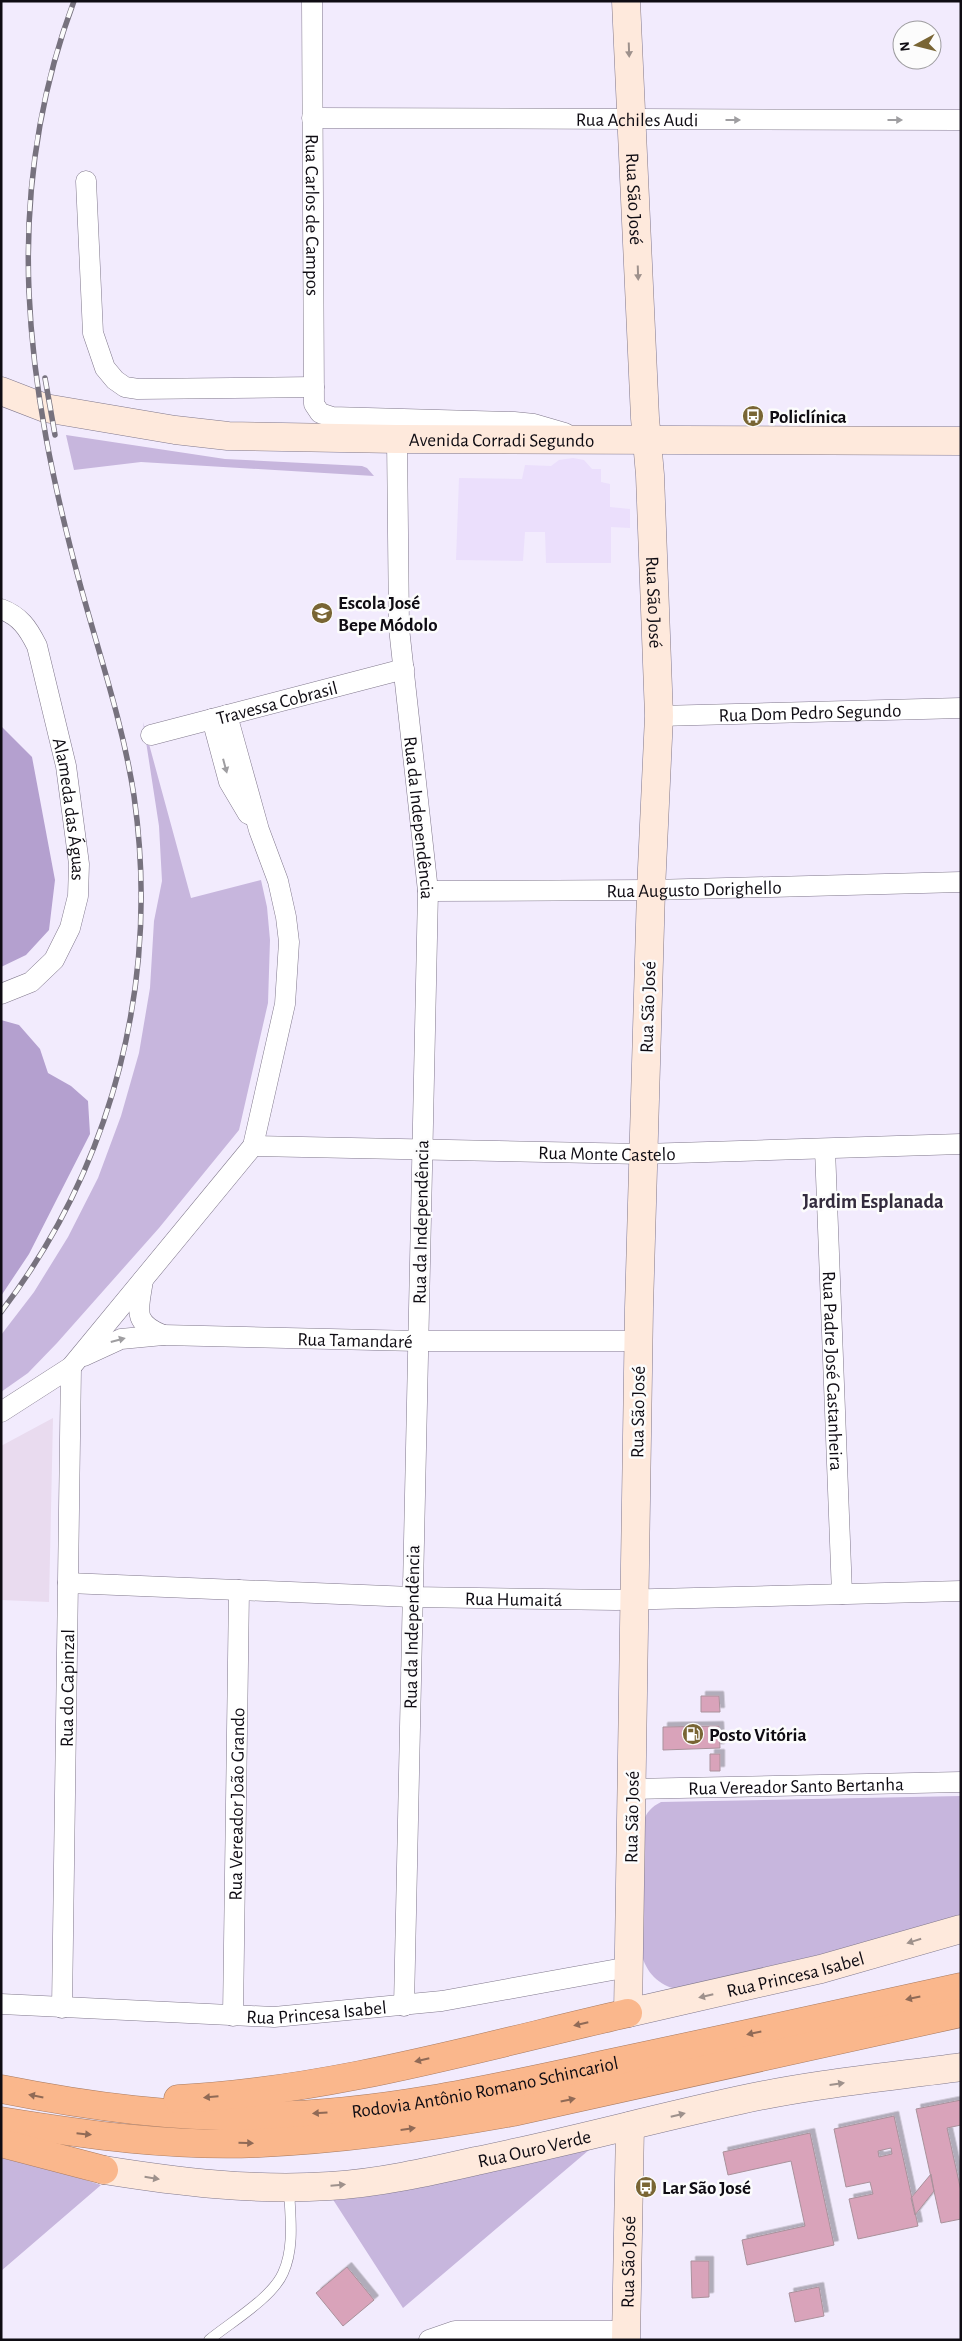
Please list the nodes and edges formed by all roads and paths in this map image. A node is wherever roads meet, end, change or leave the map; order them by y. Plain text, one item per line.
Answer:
1 (312, 1) edge
2 (626, 1) edge
3 (312, 118) junction
4 (632, 119) junction
5 (961, 120) edge
6 (86, 181) dead end
7 (314, 387) junction
8 (1, 391) edge
9 (44, 408) junction
10 (1, 413) edge
11 (397, 439) junction
12 (588, 440) junction
13 (646, 440) junction
14 (961, 441) edge
15 (1, 610) edge
16 (404, 669) junction
17 (961, 708) edge
18 (659, 716) junction
19 (220, 717) junction
20 (151, 735) dead end
21 (961, 882) edge
22 (651, 890) junction
23 (428, 892) junction
24 (1, 994) edge
25 (961, 1144) edge
26 (253, 1146) junction
27 (825, 1149) junction
28 (421, 1150) junction
29 (643, 1154) junction
30 (143, 1280) junction
31 (163, 1335) junction
32 (417, 1341) junction
33 (638, 1341) junction
34 (74, 1363) junction
35 (1, 1412) edge
36 (68, 1583) junction
37 (239, 1590) junction
38 (961, 1591) edge
39 (842, 1594) junction
40 (412, 1596) junction
41 (634, 1600) junction
42 (961, 1782) edge
43 (631, 1789) junction
44 (961, 1929) edge
45 (629, 1968) junction
46 (961, 1987) edge
47 (1, 2004) edge
48 (404, 2006) junction
49 (62, 2008) junction
50 (628, 2013) junction
51 (961, 2013) edge
52 (233, 2016) junction
53 (961, 2067) edge
54 (1, 2089) edge
55 (74, 2104) junction
56 (1, 2121) edge
57 (630, 2126) junction
58 (1, 2143) edge
59 (104, 2170) joint
60 (289, 2187) junction
61 (626, 2335) edge
62 (209, 2340) edge
63 (429, 2340) edge

1 - 3 street, Rua Carlos de Campos
2 -> 4 street, Rua São José
3 - 4 street, Rua Achiles Audi
3 - 7 street, Rua Carlos de Campos
4 -> 5 street, Rua Achiles Audi
4 -> 13 street, Rua São José
6 - 7 street
7 - 12 street, Rua Carlos de Campos
8 - 9 street, Avenida Corradi Segundo
9 - 10 street, Avenida Corradi Segundo
9 - 11 street, Avenida Corradi Segundo
11 - 12 street, Avenida Corradi Segundo
11 - 16 street, Rua da Independência
12 - 13 street, Avenida Corradi Segundo
13 - 14 street, Avenida Corradi Segundo
13 - 18 street, Rua São José
15 - 24 street, Alameda das Águas
16 - 19 street, Travessa Cobrasil
16 - 23 street, Rua da Independência
17 - 18 street, Rua Dom Pedro Segundo
18 - 22 street, Rua São José
19 - 20 street, Travessa Cobrasil
19 - 26 street
21 - 22 street, Rua Augusto Dorighello
22 - 23 street, Rua Augusto Dorighello
22 - 29 street, Rua São José
23 - 28 street, Rua da Independência
25 - 27 street, Rua Monte Castelo
26 - 28 street, Rua Monte Castelo
26 - 30 street
27 - 29 street, Rua Monte Castelo
27 - 39 street, Rua Padre José Castanheira
28 - 29 street, Rua Monte Castelo
28 - 32 street, Rua da Independência
29 - 33 street, Rua São José
30 - 31 street
30 - 34 street
31 - 32 street, Rua Tamandaré
34 -> 31 street, Rua Tamandaré
32 - 33 street, Rua Tamandaré
32 - 40 street, Rua da Independência
33 - 41 street, Rua São José
34 - 35 street
34 - 36 street, Rua do Capinzal
36 - 37 street, Rua Humaitá
36 - 49 street, Rua do Capinzal
37 - 40 street, Rua Humaitá
37 - 52 street, Rua Vereador João Grando
38 - 39 street, Rua Humaitá
39 - 41 street, Rua Humaitá
40 - 41 street, Rua Humaitá
40 - 48 street, Rua da Independência
41 - 43 street, Rua São José
42 - 43 street, Rua Vereador Santo Bertanha
43 - 45 street, Rua São José
44 -> 50 street, Rua Princesa Isabel
45 - 48 street, Rua Princesa Isabel
45 - 50 street, Rua São José
46 -> 55 highway, Rodovia Antônio Romano Schincariol
47 - 49 street, Rua Princesa Isabel
48 - 52 street, Rua Princesa Isabel
49 - 52 street, Rua Princesa Isabel
50 -> 55 highway
56 -> 51 highway, Rodovia Antônio Romano Schincariol
57 -> 53 street, Rua Ouro Verde
55 -> 54 highway, Rodovia Antônio Romano Schincariol
60 -> 57 street, Rua Ouro Verde
57 - 61 street, Rua São José
58 - 59 highway
59 -> 60 street, Rua Ouro Verde
60 - 62 lane
61 - 63 street

